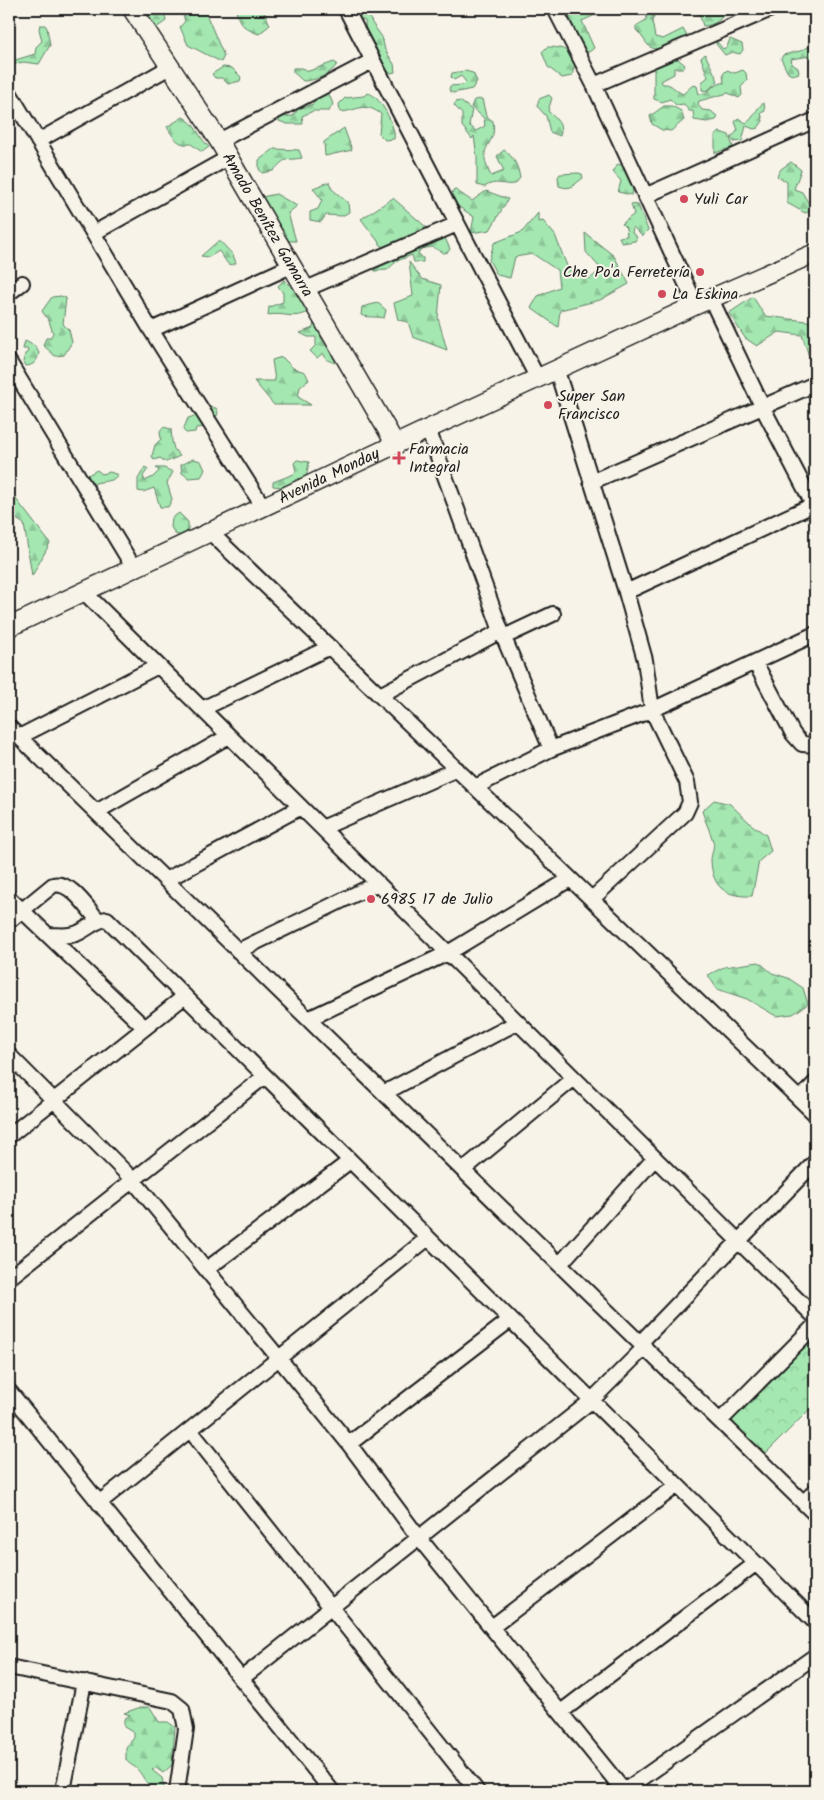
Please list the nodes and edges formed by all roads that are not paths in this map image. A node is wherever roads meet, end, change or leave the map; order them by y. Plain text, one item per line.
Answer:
1 (132, 9) edge
2 (346, 9) edge
3 (555, 9) edge
4 (770, 9) edge
5 (372, 61) junction
6 (170, 67) junction
7 (594, 85) junction
8 (9, 92) edge
9 (815, 120) edge
10 (38, 141) junction
11 (219, 141) junction
12 (228, 158) junction
13 (645, 196) junction
14 (457, 224) junction
15 (94, 234) junction
16 (815, 253) edge
17 (291, 266) junction
18 (22, 283) dead end
19 (306, 289) junction
20 (9, 293) edge
21 (703, 302) junction
22 (151, 330) junction
23 (9, 362) edge
24 (557, 371) junction
25 (538, 379) junction
26 (815, 384) edge
27 (763, 408) junction
28 (428, 429) junction
29 (396, 445) junction
30 (591, 482) junction
31 (814, 506) edge
32 (264, 508) junction
33 (211, 533) junction
34 (134, 568) junction
35 (83, 591) junction
36 (626, 592) junction
37 (553, 614) dead end
38 (9, 627) edge
39 (502, 634) junction
40 (815, 634) edge
41 (330, 647) junction
42 (755, 662) junction
43 (158, 666) junction
44 (380, 695) junction
45 (202, 709) junction
46 (652, 710) junction
47 (9, 727) edge
48 (229, 736) junction
49 (19, 737) junction
50 (815, 745) edge
51 (551, 749) junction
52 (456, 769) junction
53 (475, 787) junction
54 (301, 807) junction
55 (96, 812) junction
56 (322, 828) junction
57 (570, 879) junction
58 (166, 880) junction
59 (378, 883) junction
60 (9, 898) edge
61 (592, 899) junction
62 (22, 911) junction
63 (98, 920) junction
64 (9, 921) edge
65 (49, 934) junction
66 (238, 951) junction
67 (448, 953) junction
68 (185, 996) junction
69 (308, 1019) junction
70 (518, 1022) junction
71 (145, 1028) junction
72 (9, 1055) edge
73 (265, 1076) junction
74 (574, 1078) junction
75 (815, 1083) edge
76 (384, 1093) junction
77 (52, 1099) junction
78 (800, 1100) junction
79 (815, 1114) edge
80 (9, 1136) edge
81 (655, 1158) junction
82 (350, 1161) junction
83 (815, 1162) edge
84 (463, 1170) junction
85 (133, 1180) junction
86 (428, 1238) junction
87 (738, 1240) junction
88 (560, 1264) junction
89 (207, 1269) junction
90 (9, 1278) edge
91 (815, 1317) edge
92 (510, 1320) junction
93 (815, 1325) edge
94 (642, 1345) junction
95 (279, 1358) junction
96 (9, 1391) edge
97 (591, 1401) junction
98 (720, 1421) junction
99 (190, 1430) junction
100 (349, 1444) junction
101 (676, 1486) junction
102 (815, 1491) edge
103 (804, 1502) junction
104 (99, 1503) junction
105 (815, 1514) edge
106 (419, 1538) junction
107 (755, 1564) junction
108 (330, 1608) junction
109 (815, 1622) edge
110 (492, 1627) junction
111 (815, 1656) edge
112 (9, 1667) edge
113 (241, 1679) junction
114 (84, 1682) junction
115 (561, 1712) junction
116 (63, 1791) edge
117 (177, 1791) edge
118 (332, 1791) edge
119 (477, 1791) edge
120 (624, 1791) edge

1 - 6 main road, Amado Benítez Gamarra
2 - 5 street
3 - 7 street
4 - 7 street
5 - 11 street
5 - 14 street
6 - 10 street
6 - 11 main road, Amado Benítez Gamarra
7 - 13 street
8 - 10 street
9 - 13 street
10 - 15 street
11 - 12 main road, Amado Benítez Gamarra
12 - 15 street
12 - 17 main road, Amado Benítez Gamarra
13 - 21 street
14 - 19 street
14 - 25 street
15 - 22 street
16 - 21 main road, Avenida Monday
17 - 19 main road, Amado Benítez Gamarra
17 - 22 street
18 - 20 street
19 - 29 main road, Amado Benítez Gamarra
21 - 24 main road, Avenida Monday
21 - 27 street
22 - 32 street
23 - 34 street
24 - 25 main road, Avenida Monday
24 - 30 street
25 - 28 main road, Avenida Monday
26 - 27 street
27 - 30 street
27 - 31 street
28 - 29 main road, Avenida Monday
28 - 39 street
29 - 32 main road, Avenida Monday
30 - 36 street
31 - 36 street
32 - 33 main road, Avenida Monday
33 - 34 main road, Avenida Monday
33 - 41 street
34 - 35 main road, Avenida Monday
35 - 38 main road, Avenida Monday
35 - 43 street
36 - 46 street
37 - 39 street
39 - 44 street
39 - 51 street
40 - 42 street
41 - 44 street
41 - 45 street
42 - 46 street
42 - 50 street
43 - 45 street
43 - 49 street
44 - 52 street
45 - 48 street
46 - 51 street
46 - 61 street
47 - 49 street
48 - 54 street
48 - 55 street
49 - 55 street
51 - 53 street
52 - 53 street
52 - 56 street
53 - 57 street
54 - 56 street
54 - 58 street
55 - 58 street
56 - 59 street
57 - 61 street
57 - 67 street
58 - 66 street
59 - 66 street
59 - 67 street
60 - 62 street
61 - 78 street
62 - 63 street
62 - 64 street
62 - 65 street
63 - 65 street
63 - 68 street
65 - 71 street
66 - 69 street
67 - 69 street
67 - 70 street
68 - 71 street
68 - 73 street
69 - 76 street
70 - 74 street
70 - 76 street
71 - 77 street
72 - 77 street
73 - 82 street
73 - 85 street
74 - 81 street
74 - 84 street
75 - 78 street
76 - 84 street
77 - 80 street
77 - 85 street
78 - 79 street
81 - 87 street
81 - 88 street
82 - 86 street
82 - 89 street
83 - 87 street
84 - 88 street
85 - 89 street
85 - 90 street
86 - 92 street
86 - 95 street
87 - 91 street
87 - 94 street
88 - 94 street
89 - 95 street
92 - 97 street
92 - 100 street
93 - 98 street
94 - 97 street
94 - 98 street
95 - 99 street
95 - 100 street
96 - 104 street
97 - 101 street
97 - 106 street
98 - 103 street
99 - 104 street
99 - 108 street
100 - 106 street
101 - 107 street
101 - 110 street
102 - 103 street
103 - 105 street
104 - 113 street
106 - 108 street
106 - 110 street
107 - 109 street
107 - 115 street
108 - 113 street
108 - 119 street
110 - 115 street
111 - 120 street
112 - 114 street
113 - 118 street
114 - 116 street
114 - 117 street
115 - 120 street

